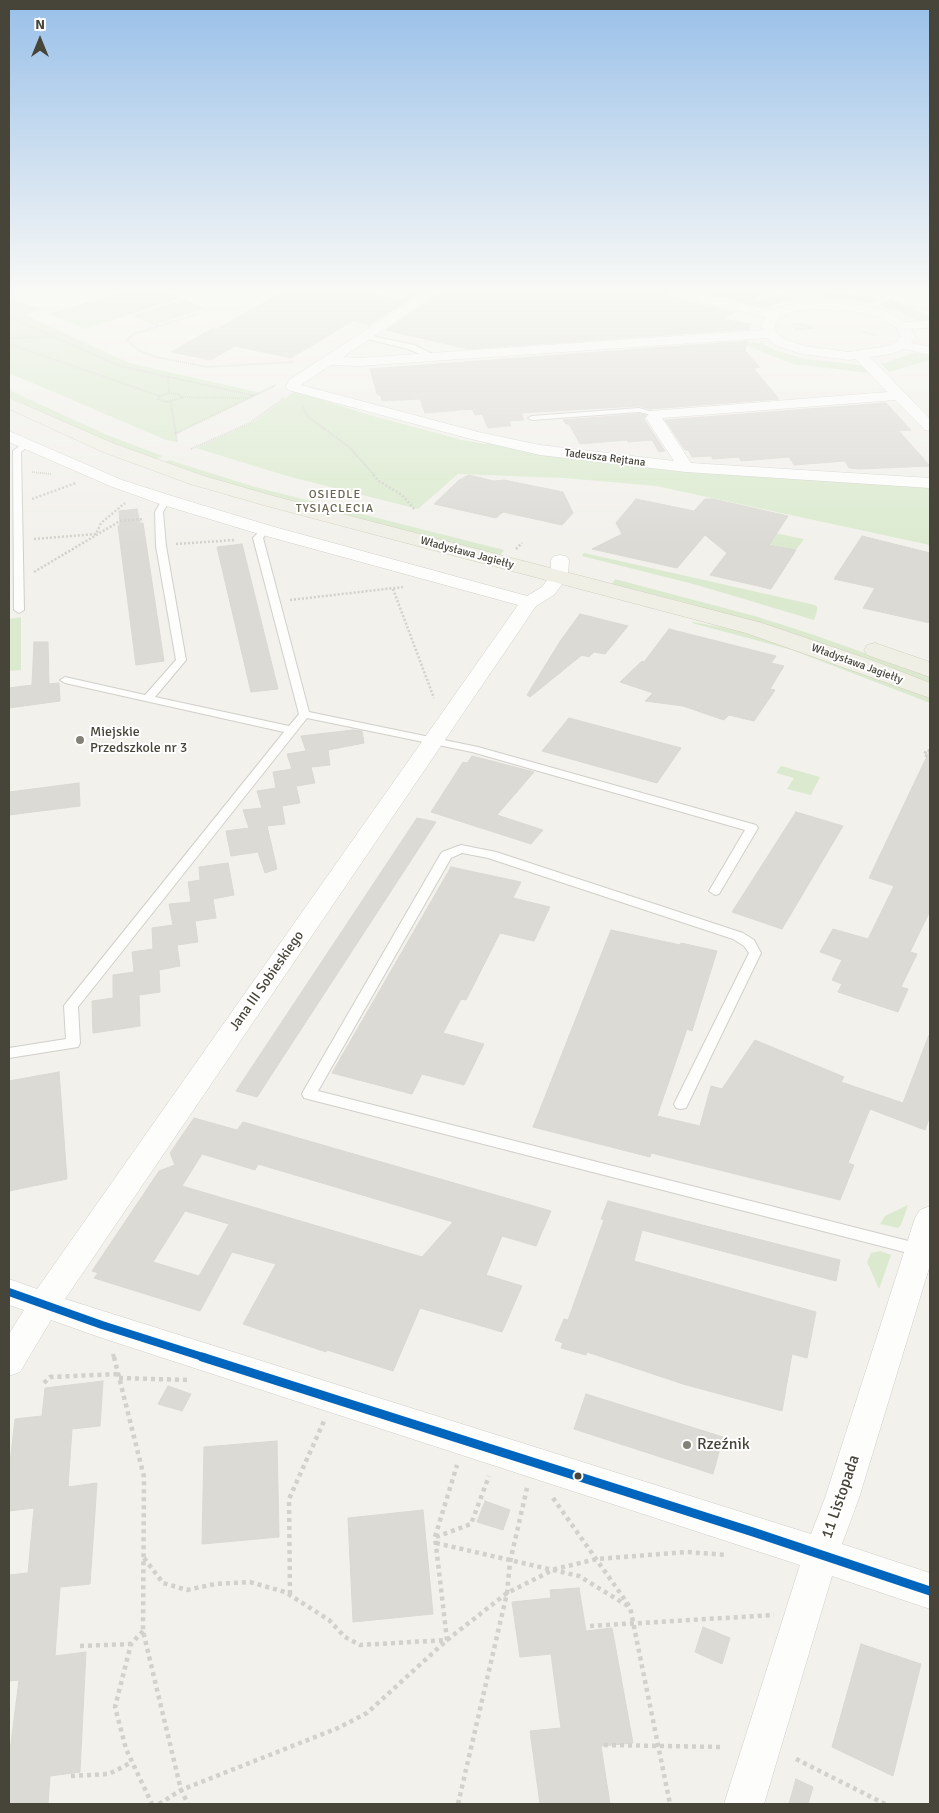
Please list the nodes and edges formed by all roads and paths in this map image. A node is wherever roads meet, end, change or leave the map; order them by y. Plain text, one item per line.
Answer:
1 (109, 377) edge
2 (168, 377) joint
3 (303, 377) edge
4 (881, 377) edge
5 (9, 385) edge
6 (287, 387) junction
7 (169, 393) junction
8 (899, 395) junction
9 (160, 396) junction
10 (255, 396) junction
11 (181, 397) junction
12 (249, 398) junction
13 (9, 402) edge
14 (171, 402) junction
15 (301, 403) dead end
16 (656, 414) junction
17 (532, 418) dead end
18 (930, 427) edge
19 (175, 434) junction
20 (9, 436) edge
21 (177, 442) dead end
22 (26, 445) junction
23 (191, 449) dead end
24 (686, 467) junction
25 (17, 471) junction
26 (59, 475) dead end
27 (72, 480) dead end
28 (930, 482) edge
29 (166, 500) junction
30 (127, 501) dead end
31 (18, 505) junction
32 (415, 510) dead end
33 (159, 518) junction
34 (96, 534) junction
35 (261, 534) junction
36 (18, 540) junction
37 (161, 546) junction
38 (553, 569) junction
39 (19, 581) junction
40 (408, 586) dead end
41 (393, 589) junction
42 (274, 601) junction
43 (529, 602) junction
44 (19, 610) dead end
45 (930, 670) edge
46 (65, 680) dead end
47 (930, 691) edge
48 (149, 697) junction
49 (434, 698) dead end
50 (304, 714) junction
51 (292, 730) junction
52 (433, 742) junction
53 (930, 751) edge
54 (930, 757) edge
55 (715, 891) dead end
56 (9, 1053) edge
57 (682, 1104) dead end
58 (930, 1218) edge
59 (920, 1250) junction
60 (9, 1292) edge
61 (44, 1304) junction
62 (111, 1346) dead end
63 (9, 1362) edge
64 (119, 1376) junction
65 (198, 1380) dead end
66 (44, 1383) dead end
67 (326, 1416) dead end
68 (459, 1460) dead end
69 (490, 1471) dead end
70 (528, 1483) dead end
71 (547, 1489) dead end
72 (435, 1537) junction
73 (436, 1543) junction
74 (820, 1554) junction
75 (735, 1555) dead end
76 (144, 1558) junction
77 (597, 1559) junction
78 (510, 1562) junction
79 (554, 1570) junction
80 (930, 1591) edge
81 (507, 1593) junction
82 (290, 1595) junction
83 (630, 1607) junction
84 (780, 1617) dead end
85 (634, 1622) junction
86 (590, 1626) dead end
87 (143, 1631) junction
88 (446, 1640) junction
89 (131, 1644) junction
90 (80, 1646) dead end
91 (604, 1746) dead end
92 (658, 1746) junction
93 (722, 1747) dead end
94 (796, 1760) dead end
95 (132, 1762) junction
96 (71, 1776) dead end
97 (182, 1790) junction
98 (152, 1804) edge
99 (159, 1804) edge
100 (188, 1804) edge
101 (458, 1804) edge
102 (670, 1804) edge
103 (744, 1804) edge
104 (885, 1804) edge

1 - 9 path
2 - 7 path
2 - 10 path
3 - 6 street
4 - 8 street
5 - 38 main road, Władysława Jagiełły
6 - 10 path
6 - 23 path
6 - 24 street, Tadeusza Rejtana
7 - 9 path
7 - 11 path
8 - 16 street
8 - 18 street
9 - 14 path
10 - 12 path
11 - 12 path
11 - 14 path
12 - 19 path
13 - 38 main road, Władysława Jagiełły
14 - 19 path
15 - 32 path
16 - 17 lane
16 - 24 street
19 - 21 path
20 - 22 street
22 - 25 lane
22 - 29 street
24 - 28 street, Tadeusza Rejtana
25 - 26 path
25 - 31 lane
27 - 31 path
29 - 33 lane
29 - 35 street
30 - 34 path
31 - 36 lane
33 - 34 path
33 - 37 lane
34 - 36 path
34 - 39 path
35 - 37 path
35 - 42 lane
35 - 43 street
36 - 39 lane
37 - 48 lane
38 - 43 street, Jana III Sobieskiego
38 - 45 main road, Władysława Jagiełły
38 - 47 main road, Władysława Jagiełły
39 - 44 lane
40 - 41 path
41 - 42 path
41 - 49 path
42 - 50 lane
43 - 52 street, Jana III Sobieskiego
46 - 48 lane
48 - 51 lane
50 - 51 lane
50 - 52 lane
51 - 56 lane
52 - 55 lane
52 - 61 street, Jana III Sobieskiego
53 - 54 path
57 - 59 lane
58 - 59 street, 11 Listopada
59 - 74 street, 11 Listopada
60 - 61 street
61 - 63 street, Jana III Sobieskiego
61 - 74 street
62 - 64 path
64 - 65 path
64 - 66 path
64 - 76 path
67 - 82 path
68 - 72 path
69 - 72 path
70 - 78 path
71 - 77 path
72 - 73 path
73 - 78 path
73 - 88 path
74 - 80 street
74 - 103 street, 11 Listopada
75 - 77 path
76 - 82 path
76 - 87 path
77 - 79 path
77 - 83 path
78 - 79 path
78 - 81 path
79 - 81 path
79 - 83 path
81 - 88 path
81 - 101 path
82 - 88 path
83 - 85 path
84 - 85 path
85 - 86 path
85 - 92 path
87 - 89 path
87 - 97 path
88 - 97 path
89 - 90 path
89 - 95 path
91 - 92 path
92 - 93 path
92 - 102 path
94 - 104 path
95 - 96 path
95 - 98 path
97 - 99 path
97 - 100 path

